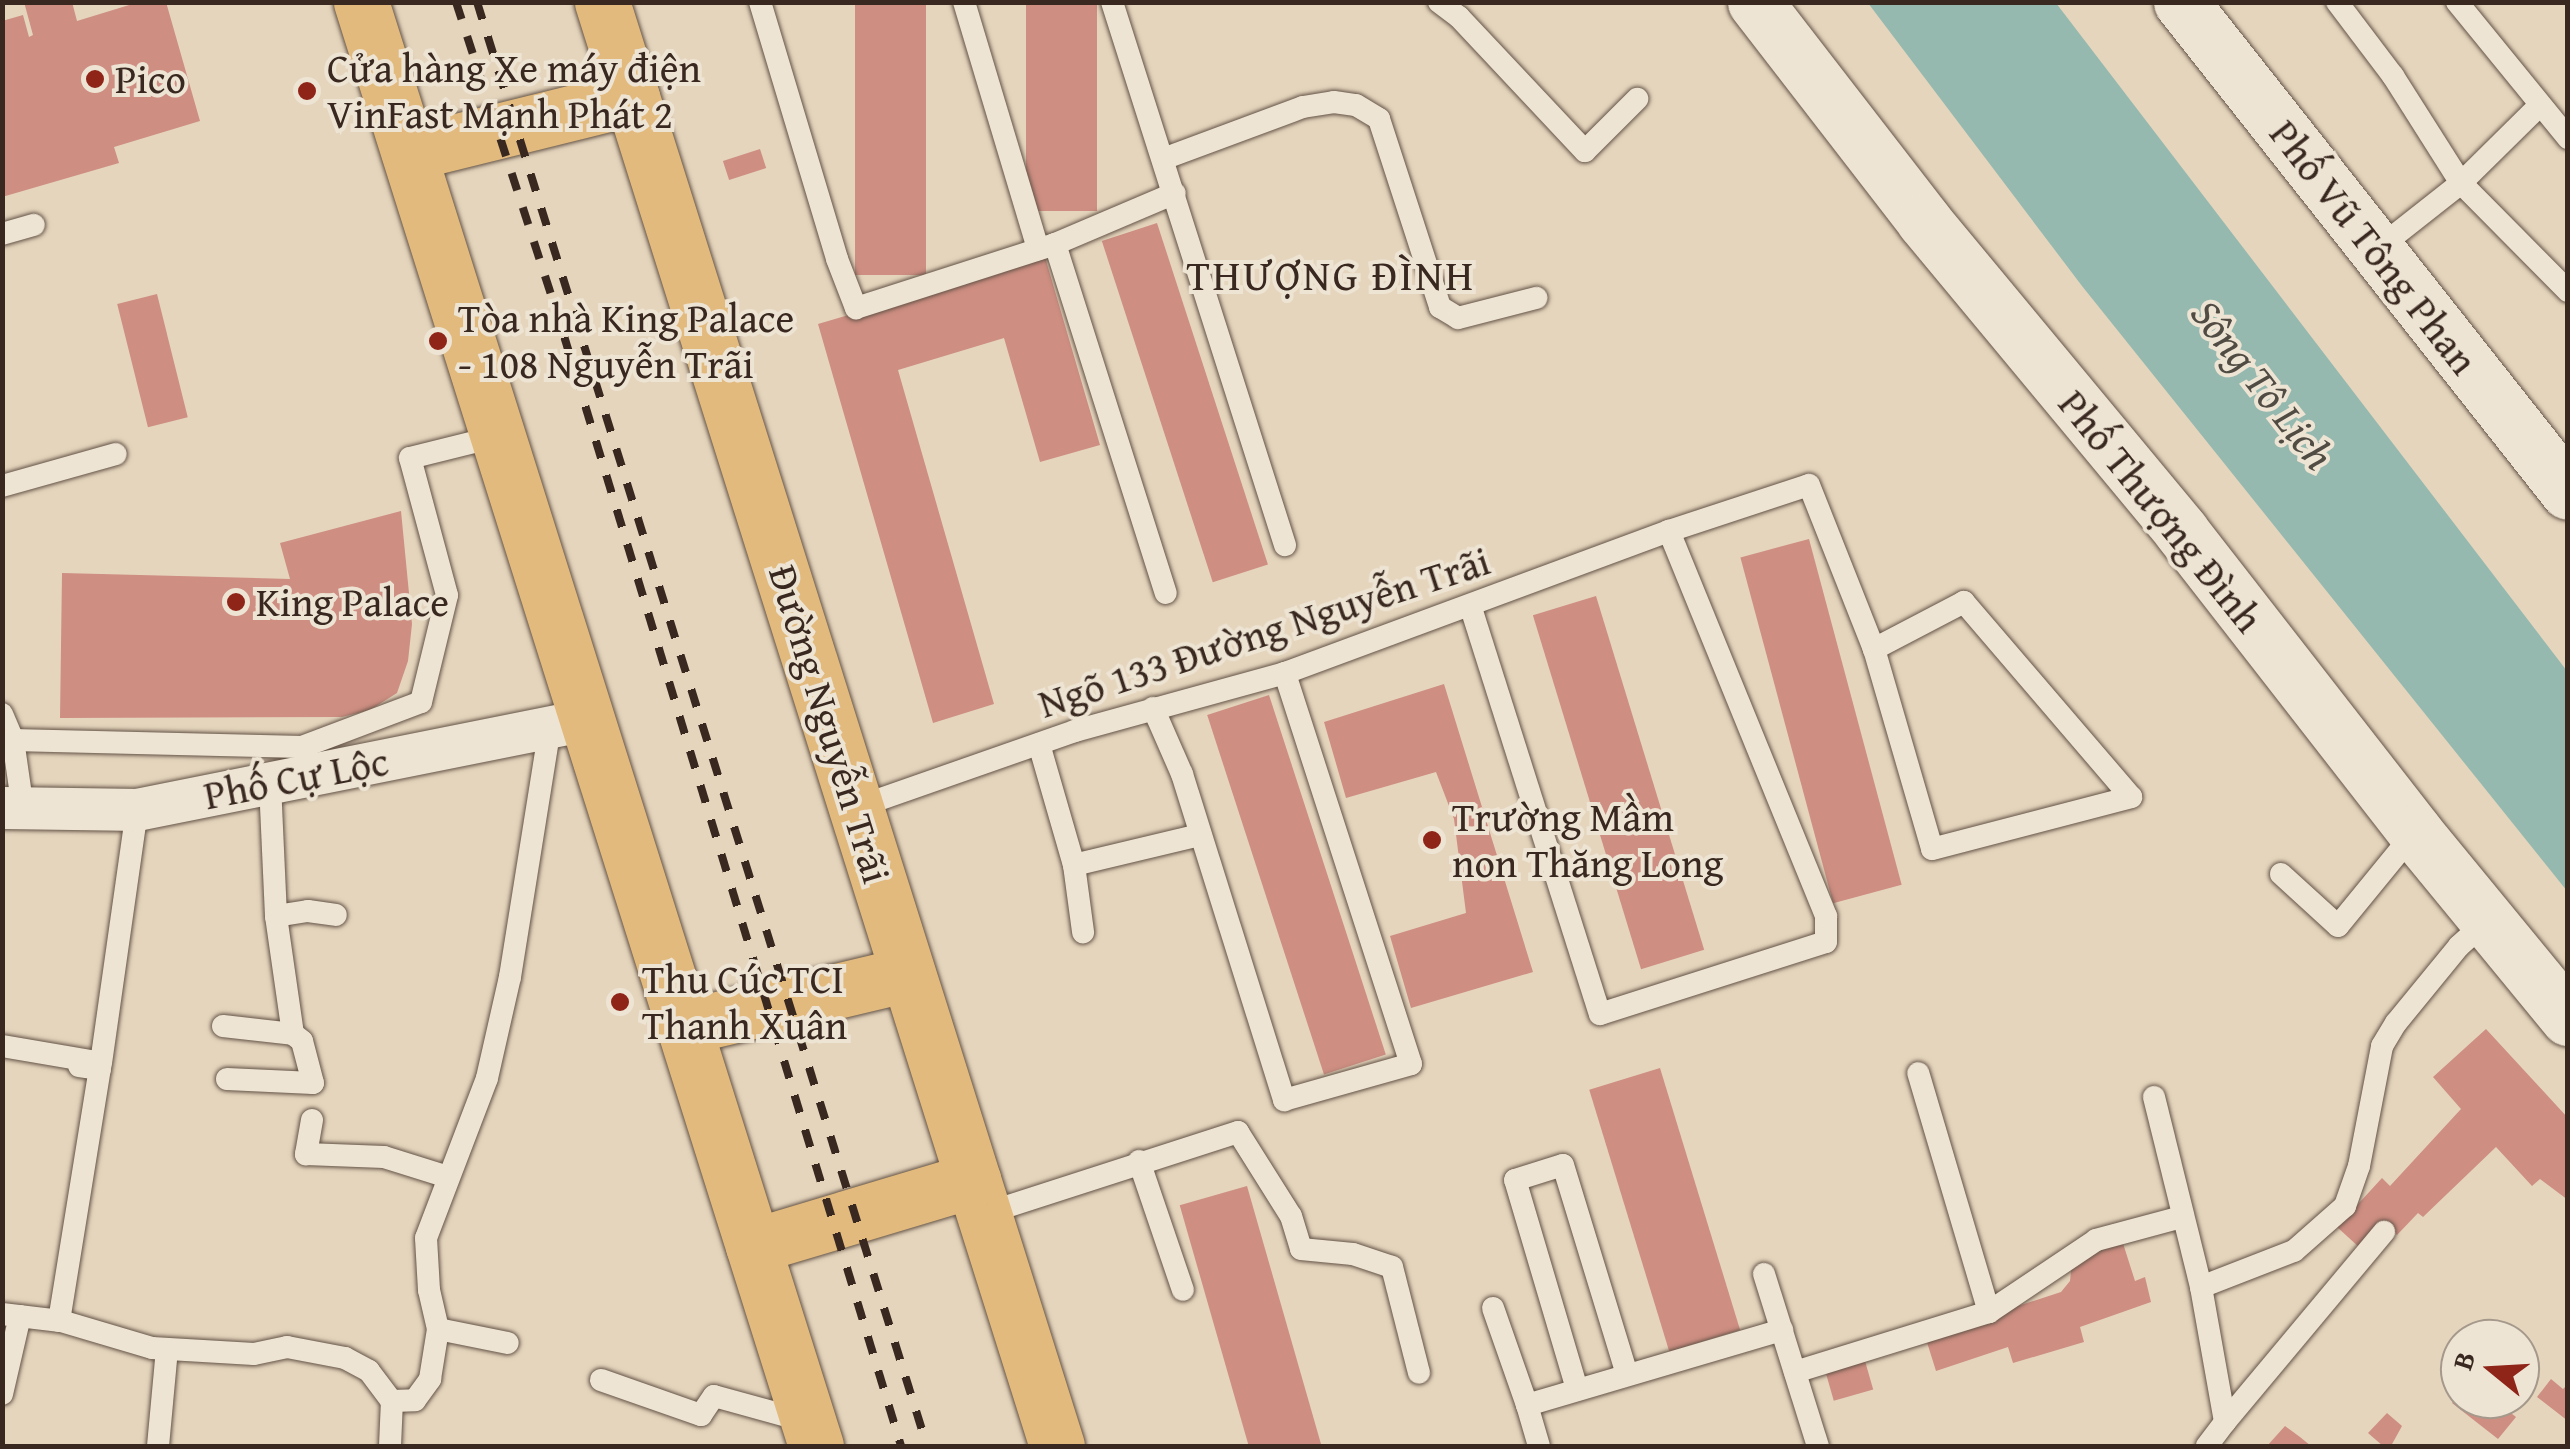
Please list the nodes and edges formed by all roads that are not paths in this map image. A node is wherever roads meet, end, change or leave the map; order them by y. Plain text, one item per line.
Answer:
1 (361, 2) edge
2 (602, 2) edge
3 (760, 2) edge
4 (964, 2) edge
5 (1112, 2) edge
6 (1440, 2) edge
7 (1755, 2) edge
8 (2181, 2) edge
9 (2337, 2) edge
10 (2456, 2) edge
11 (1467, 10) edge
12 (632, 98) junction
13 (1637, 99) dead end
14 (2538, 108) junction
15 (2568, 138) edge
16 (408, 154) junction
17 (1164, 159) junction
18 (2462, 183) junction
19 (1175, 193) junction
20 (34, 225) dead end
21 (2, 234) edge
22 (1046, 246) junction
23 (2376, 250) junction
24 (2568, 292) edge
25 (1536, 298) dead end
26 (498, 436) junction
27 (116, 454) dead end
28 (2, 486) edge
29 (2568, 492) edge
30 (1669, 532) junction
31 (1285, 546) dead end
32 (1166, 594) dead end
33 (1472, 608) junction
34 (1874, 650) junction
35 (1285, 673) junction
36 (1152, 708) junction
37 (2, 714) edge
38 (569, 724) junction
39 (13, 740) junction
40 (1039, 744) junction
41 (270, 783) junction
42 (13, 808) edge
43 (855, 808) junction
44 (137, 810) junction
45 (2416, 832) junction
46 (1200, 835) junction
47 (1074, 864) junction
48 (2281, 874) dead end
49 (336, 915) dead end
50 (276, 916) junction
51 (2487, 921) junction
52 (1083, 932) dead end
53 (908, 974) junction
54 (2568, 1018) edge
55 (223, 1026) dead end
56 (684, 1027) junction
57 (293, 1034) junction
58 (2, 1050) edge
59 (1918, 1073) dead end
60 (227, 1079) dead end
61 (2154, 1097) dead end
62 (312, 1120) dead end
63 (1139, 1162) junction
64 (448, 1176) junction
65 (979, 1197) junction
66 (2182, 1217) junction
67 (2384, 1232) dead end
68 (753, 1246) junction
69 (1764, 1274) dead end
70 (2200, 1286) junction
71 (1183, 1290) dead end
72 (1493, 1308) dead end
73 (1989, 1312) junction
74 (11, 1315) edge
75 (59, 1321) junction
76 (438, 1329) junction
77 (1782, 1330) junction
78 (508, 1343) dead end
79 (167, 1349) junction
80 (1794, 1372) junction
81 (1419, 1373) dead end
82 (1627, 1374) junction
83 (601, 1380) dead end
84 (1578, 1389) junction
85 (2, 1394) edge
86 (392, 1401) junction
87 (1528, 1404) junction
88 (2225, 1422) junction
89 (813, 1435) edge
90 (158, 1446) edge
91 (390, 1446) edge
92 (1057, 1446) edge
93 (1539, 1446) edge
94 (1818, 1446) edge
95 (2206, 1446) edge

1 - 16 main road
2 - 12 main road, Đường Nguyễn Trãi
3 - 22 lane
4 - 22 lane
5 - 17 lane
6 - 11 lane
7 - 45 main road, Phố Thượng Đình
8 - 23 main road, Phố Vũ Tông Phan
9 - 18 lane
10 - 14 lane
11 - 13 lane
12 - 16 main road
12 - 43 main road, Đường Nguyễn Trãi
14 - 15 lane
14 - 18 lane
16 - 26 main road
17 - 19 lane
17 - 25 lane
18 - 23 lane
18 - 24 lane
19 - 22 lane
19 - 31 lane
20 - 21 lane
22 - 32 lane
23 - 29 main road, Phố Vũ Tông Phan
26 - 38 main road
26 - 39 lane
27 - 28 lane
30 - 33 lane, Ngõ 133 Đường Nguyễn Trãi
30 - 33 lane
30 - 34 lane, Ngõ 133 Đường Nguyễn Trãi
33 - 35 lane, Ngõ 133 Đường Nguyễn Trãi
34 - 34 lane
35 - 36 lane, Ngõ 133 Đường Nguyễn Trãi
35 - 46 lane
36 - 40 lane, Ngõ 133 Đường Nguyễn Trãi
36 - 46 lane
37 - 39 lane
38 - 41 street, Phố Cự Lộc
38 - 56 main road
38 - 64 lane
39 - 42 lane
40 - 43 lane, Ngõ 133 Đường Nguyễn Trãi
40 - 47 lane
41 - 44 street, Phố Cự Lộc
41 - 50 lane
42 - 44 street, Phố Cự Lộc
43 - 53 main road, Đường Nguyễn Trãi
44 - 58 lane
45 - 48 lane
45 - 51 main road, Phố Thượng Đình
46 - 47 lane
47 - 52 lane
49 - 50 lane
50 - 57 lane
51 - 54 main road, Phố Thượng Đình
51 - 70 lane
53 - 56 main road
53 - 65 main road, Đường Nguyễn Trãi
55 - 57 lane
56 - 68 main road
57 - 60 lane
58 - 75 lane
59 - 73 lane
61 - 66 lane
62 - 64 lane
63 - 65 lane
63 - 71 lane
63 - 81 lane
64 - 76 lane
65 - 68 main road
65 - 92 main road, Đường Nguyễn Trãi
66 - 70 lane
66 - 73 lane
67 - 88 lane
68 - 89 main road
69 - 77 lane
70 - 88 lane
72 - 87 lane
73 - 80 lane
74 - 75 lane
74 - 85 lane
75 - 79 lane
76 - 78 lane
76 - 86 lane
77 - 80 lane
77 - 82 lane
79 - 86 lane
79 - 90 lane
80 - 94 lane
82 - 84 lane
82 - 84 lane
83 - 89 lane
84 - 87 lane
86 - 91 lane
87 - 93 lane
88 - 95 lane

